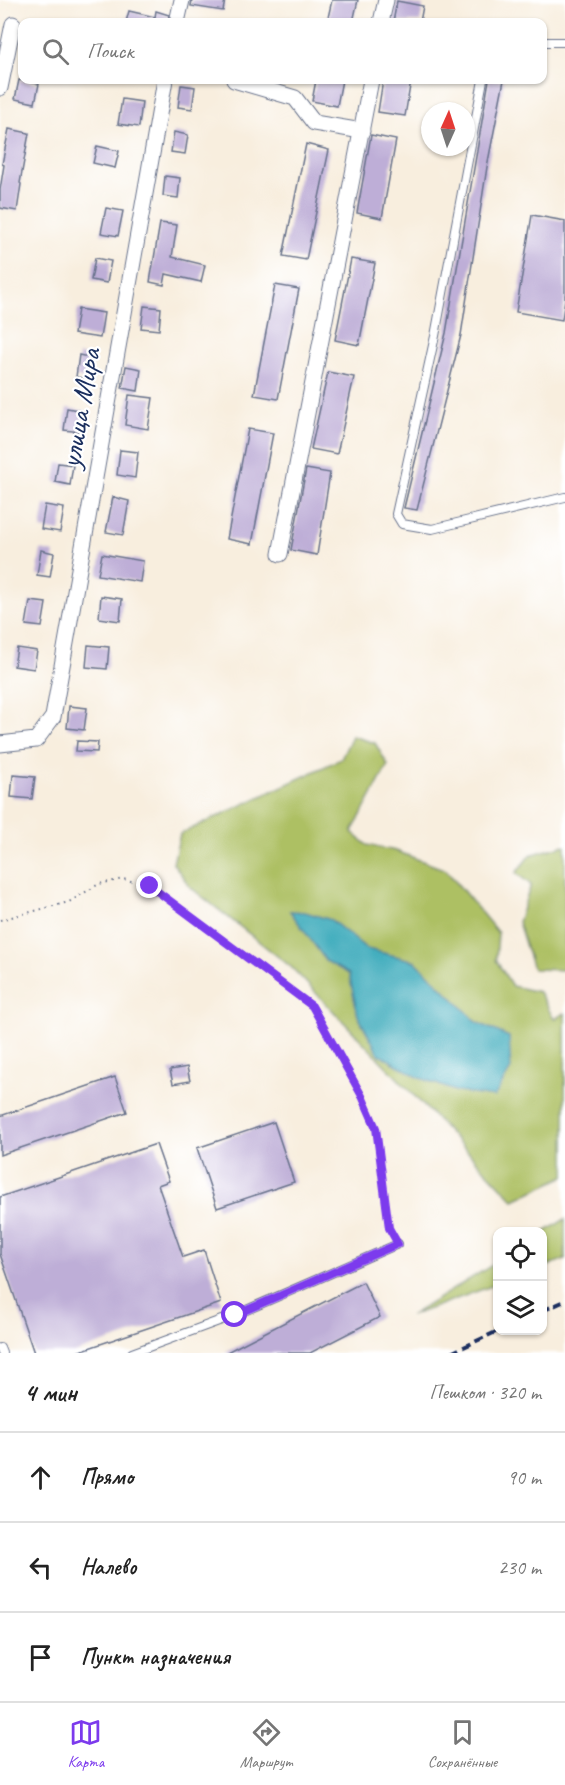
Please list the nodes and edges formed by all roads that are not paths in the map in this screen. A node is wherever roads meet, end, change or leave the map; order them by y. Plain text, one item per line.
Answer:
1 (182, 0) edge
2 (386, 0) edge
3 (178, 18) edge
4 (382, 18) edge
5 (12, 24) edge
6 (547, 42) edge
7 (565, 42) edge
8 (164, 84) edge
9 (248, 84) edge
10 (370, 84) edge
11 (482, 84) edge
12 (0, 88) edge
13 (362, 131) junction
14 (565, 497) edge
15 (280, 554) dead end
16 (0, 744) edge
17 (398, 1244) road end
18 (0, 1348) edge
19 (2, 1353) edge
20 (132, 1353) edge

1 - 3 street
2 - 4 street
5 - 12 street
6 - 7 lane
8 - 16 street, улица Мира
9 - 13 street
10 - 13 street
11 - 14 lane
13 - 15 street
17 - 20 lane
18 - 19 lane

